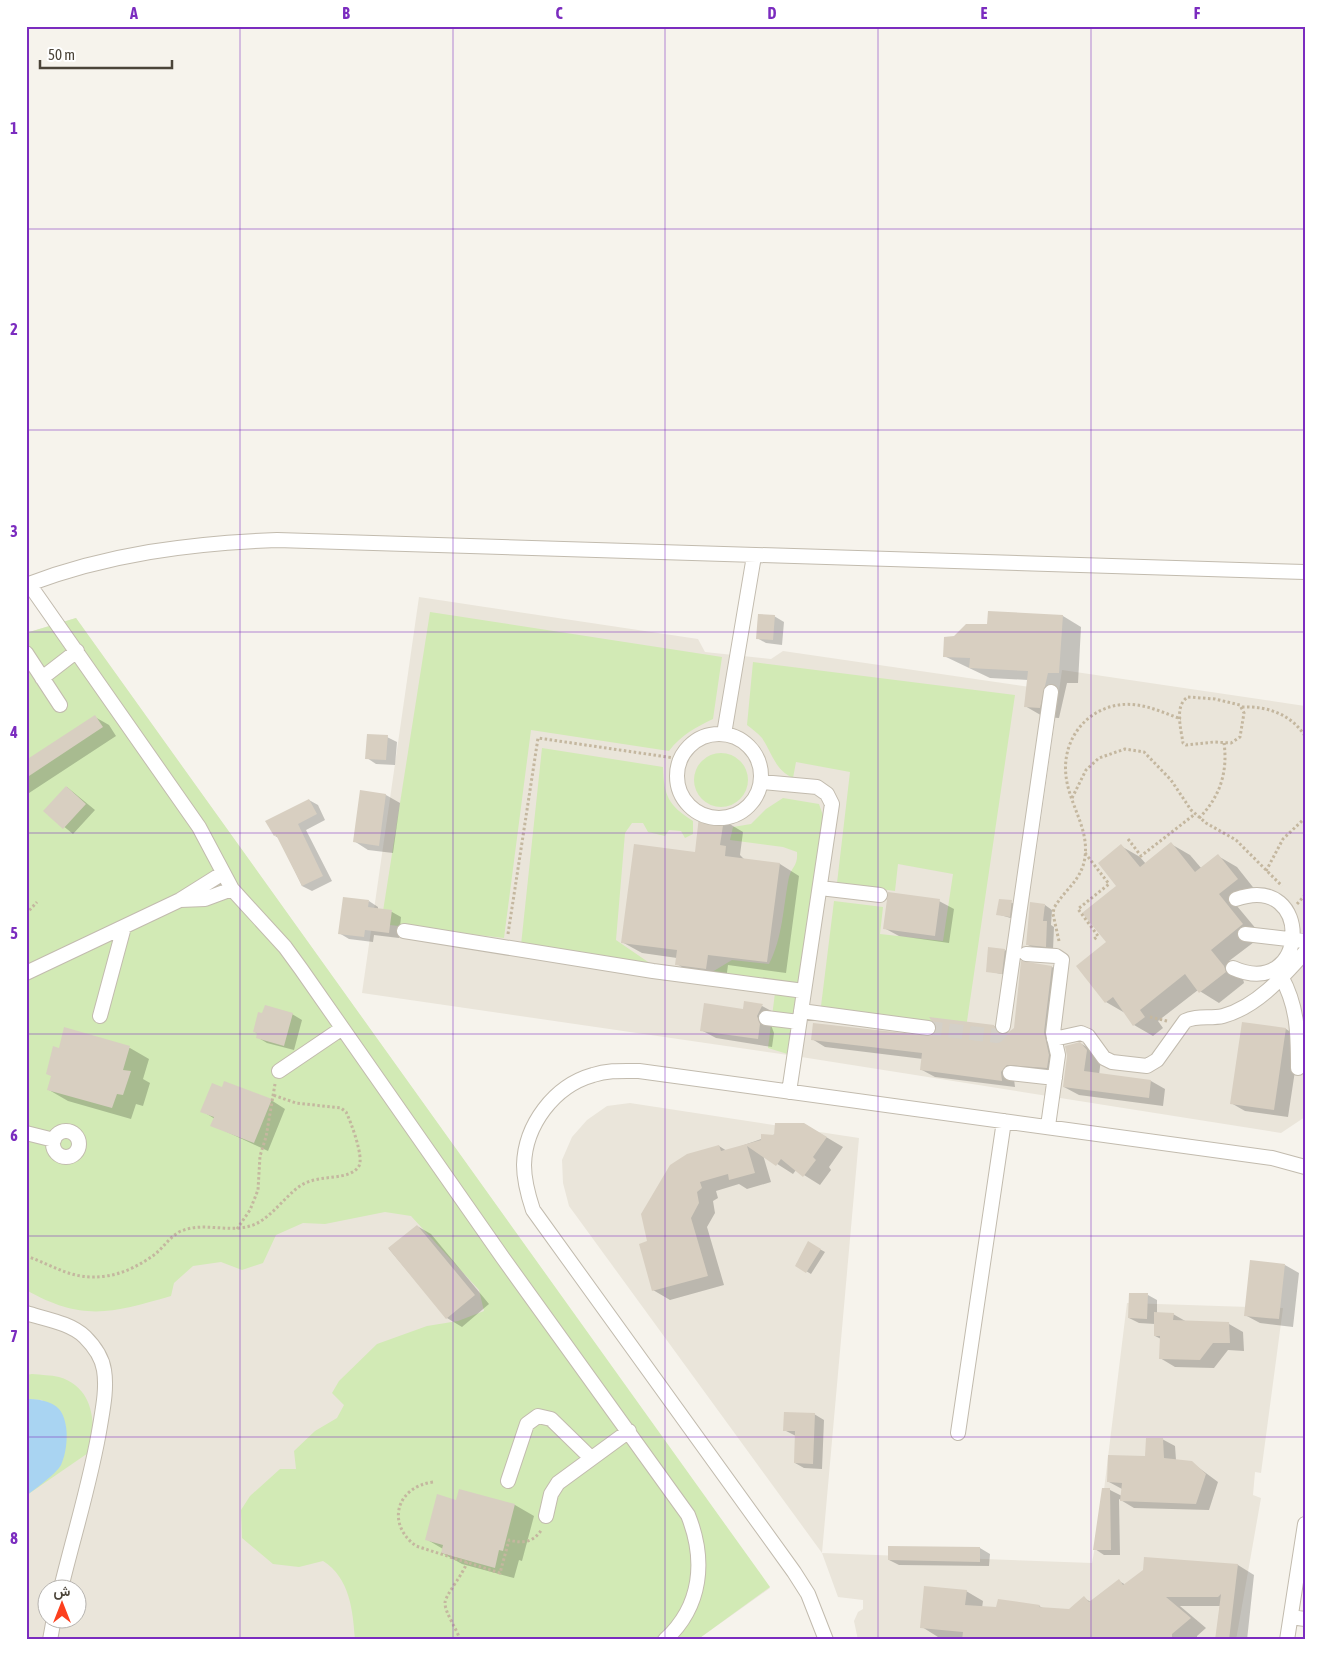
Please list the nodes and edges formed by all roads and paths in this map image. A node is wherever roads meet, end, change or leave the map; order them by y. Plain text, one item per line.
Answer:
1 (754, 556) junction
2 (1305, 572) edge
3 (28, 584) edge
4 (77, 651) junction
5 (26, 653) edge
6 (42, 678) junction
7 (1050, 692) dead end
8 (60, 705) dead end
9 (1242, 707) junction
10 (1181, 719) junction
11 (724, 734) junction
12 (1305, 736) edge
13 (1224, 743) junction
14 (681, 759) junction
15 (761, 782) junction
16 (1072, 799) junction
17 (1195, 814) junction
18 (1199, 818) junction
19 (1305, 818) edge
20 (1128, 840) dead end
21 (1085, 852) junction
22 (1266, 871) junction
23 (223, 873) junction
24 (232, 888) junction
25 (820, 888) junction
26 (1286, 894) dead end
27 (880, 895) dead end
28 (1236, 899) dead end
29 (180, 900) junction
30 (37, 902) dead end
31 (26, 914) edge
32 (124, 927) junction
33 (404, 931) dead end
34 (1245, 934) dead end
35 (1093, 940) dead end
36 (1299, 940) edge
37 (506, 947) junction
38 (1305, 952) edge
39 (1026, 954) dead end
40 (1062, 960) junction
41 (1233, 968) dead end
42 (26, 973) edge
43 (1281, 976) junction
44 (804, 992) junction
45 (100, 1016) dead end
46 (800, 1017) junction
47 (766, 1018) dead end
48 (1003, 1026) dead end
49 (928, 1028) tunnel mouth
50 (341, 1029) junction
51 (1054, 1039) junction
52 (1298, 1068) dead end
53 (279, 1071) joint
54 (1010, 1073) dead end
55 (1055, 1078) junction
56 (789, 1092) junction
57 (273, 1095) junction
58 (1004, 1120) junction
59 (1048, 1126) junction
60 (26, 1133) edge
61 (54, 1140) dead end
62 (1305, 1156) edge
63 (1272, 1158) junction
64 (1305, 1167) edge
65 (236, 1229) junction
66 (26, 1256) edge
67 (26, 1312) edge
68 (628, 1431) junction
69 (958, 1433) dead end
70 (590, 1458) junction
71 (508, 1481) dead end
72 (433, 1482) dead end
73 (546, 1516) joint
74 (1305, 1524) edge
75 (467, 1562) junction
76 (64, 1578) edge
77 (1300, 1596) edge
78 (1298, 1618) edge
79 (460, 1640) edge
80 (664, 1640) edge
81 (826, 1640) edge
82 (1288, 1640) edge

1 - 2 street
1 - 3 street
1 - 11 street
3 - 4 street
4 - 6 street
4 - 23 street
5 - 6 street
6 - 8 street
7 - 48 street
9 - 10 path
9 - 12 path
9 - 13 path
10 - 13 path
10 - 16 path
11 - 14 street
11 - 15 street
13 - 18 path
14 - 15 street
14 - 37 path
15 - 25 street
16 - 17 path
16 - 21 path
17 - 18 path
17 - 20 path
18 - 22 path
19 - 22 path
21 - 35 path
21 - 40 path
22 - 26 path
23 - 24 street
23 - 29 street
24 - 29 street
24 - 50 street
25 - 27 street
25 - 44 street
28 - 36 street
29 - 32 street
30 - 31 path
32 - 42 street
32 - 45 street
33 - 37 street
34 - 36 street
36 - 41 street
37 - 44 street
38 - 43 street
39 - 40 street
40 - 51 street
43 - 51 street
43 - 52 street
44 - 46 street
46 - 47 street
46 - 49 street
46 - 56 street
50 - 53 street
50 - 68 street
51 - 55 street
53 - 57 path
54 - 55 street
55 - 59 street
56 - 58 street
56 - 81 street
57 - 65 path
57 - 65 path
58 - 59 street
58 - 69 street
59 - 63 street
60 - 61 street
62 - 63 street
63 - 64 street
65 - 66 path
67 - 76 street
68 - 70 street
68 - 80 street
70 - 71 street
70 - 73 street
72 - 75 path
73 - 75 path
74 - 77 street
75 - 79 path
77 - 78 street
78 - 82 street

